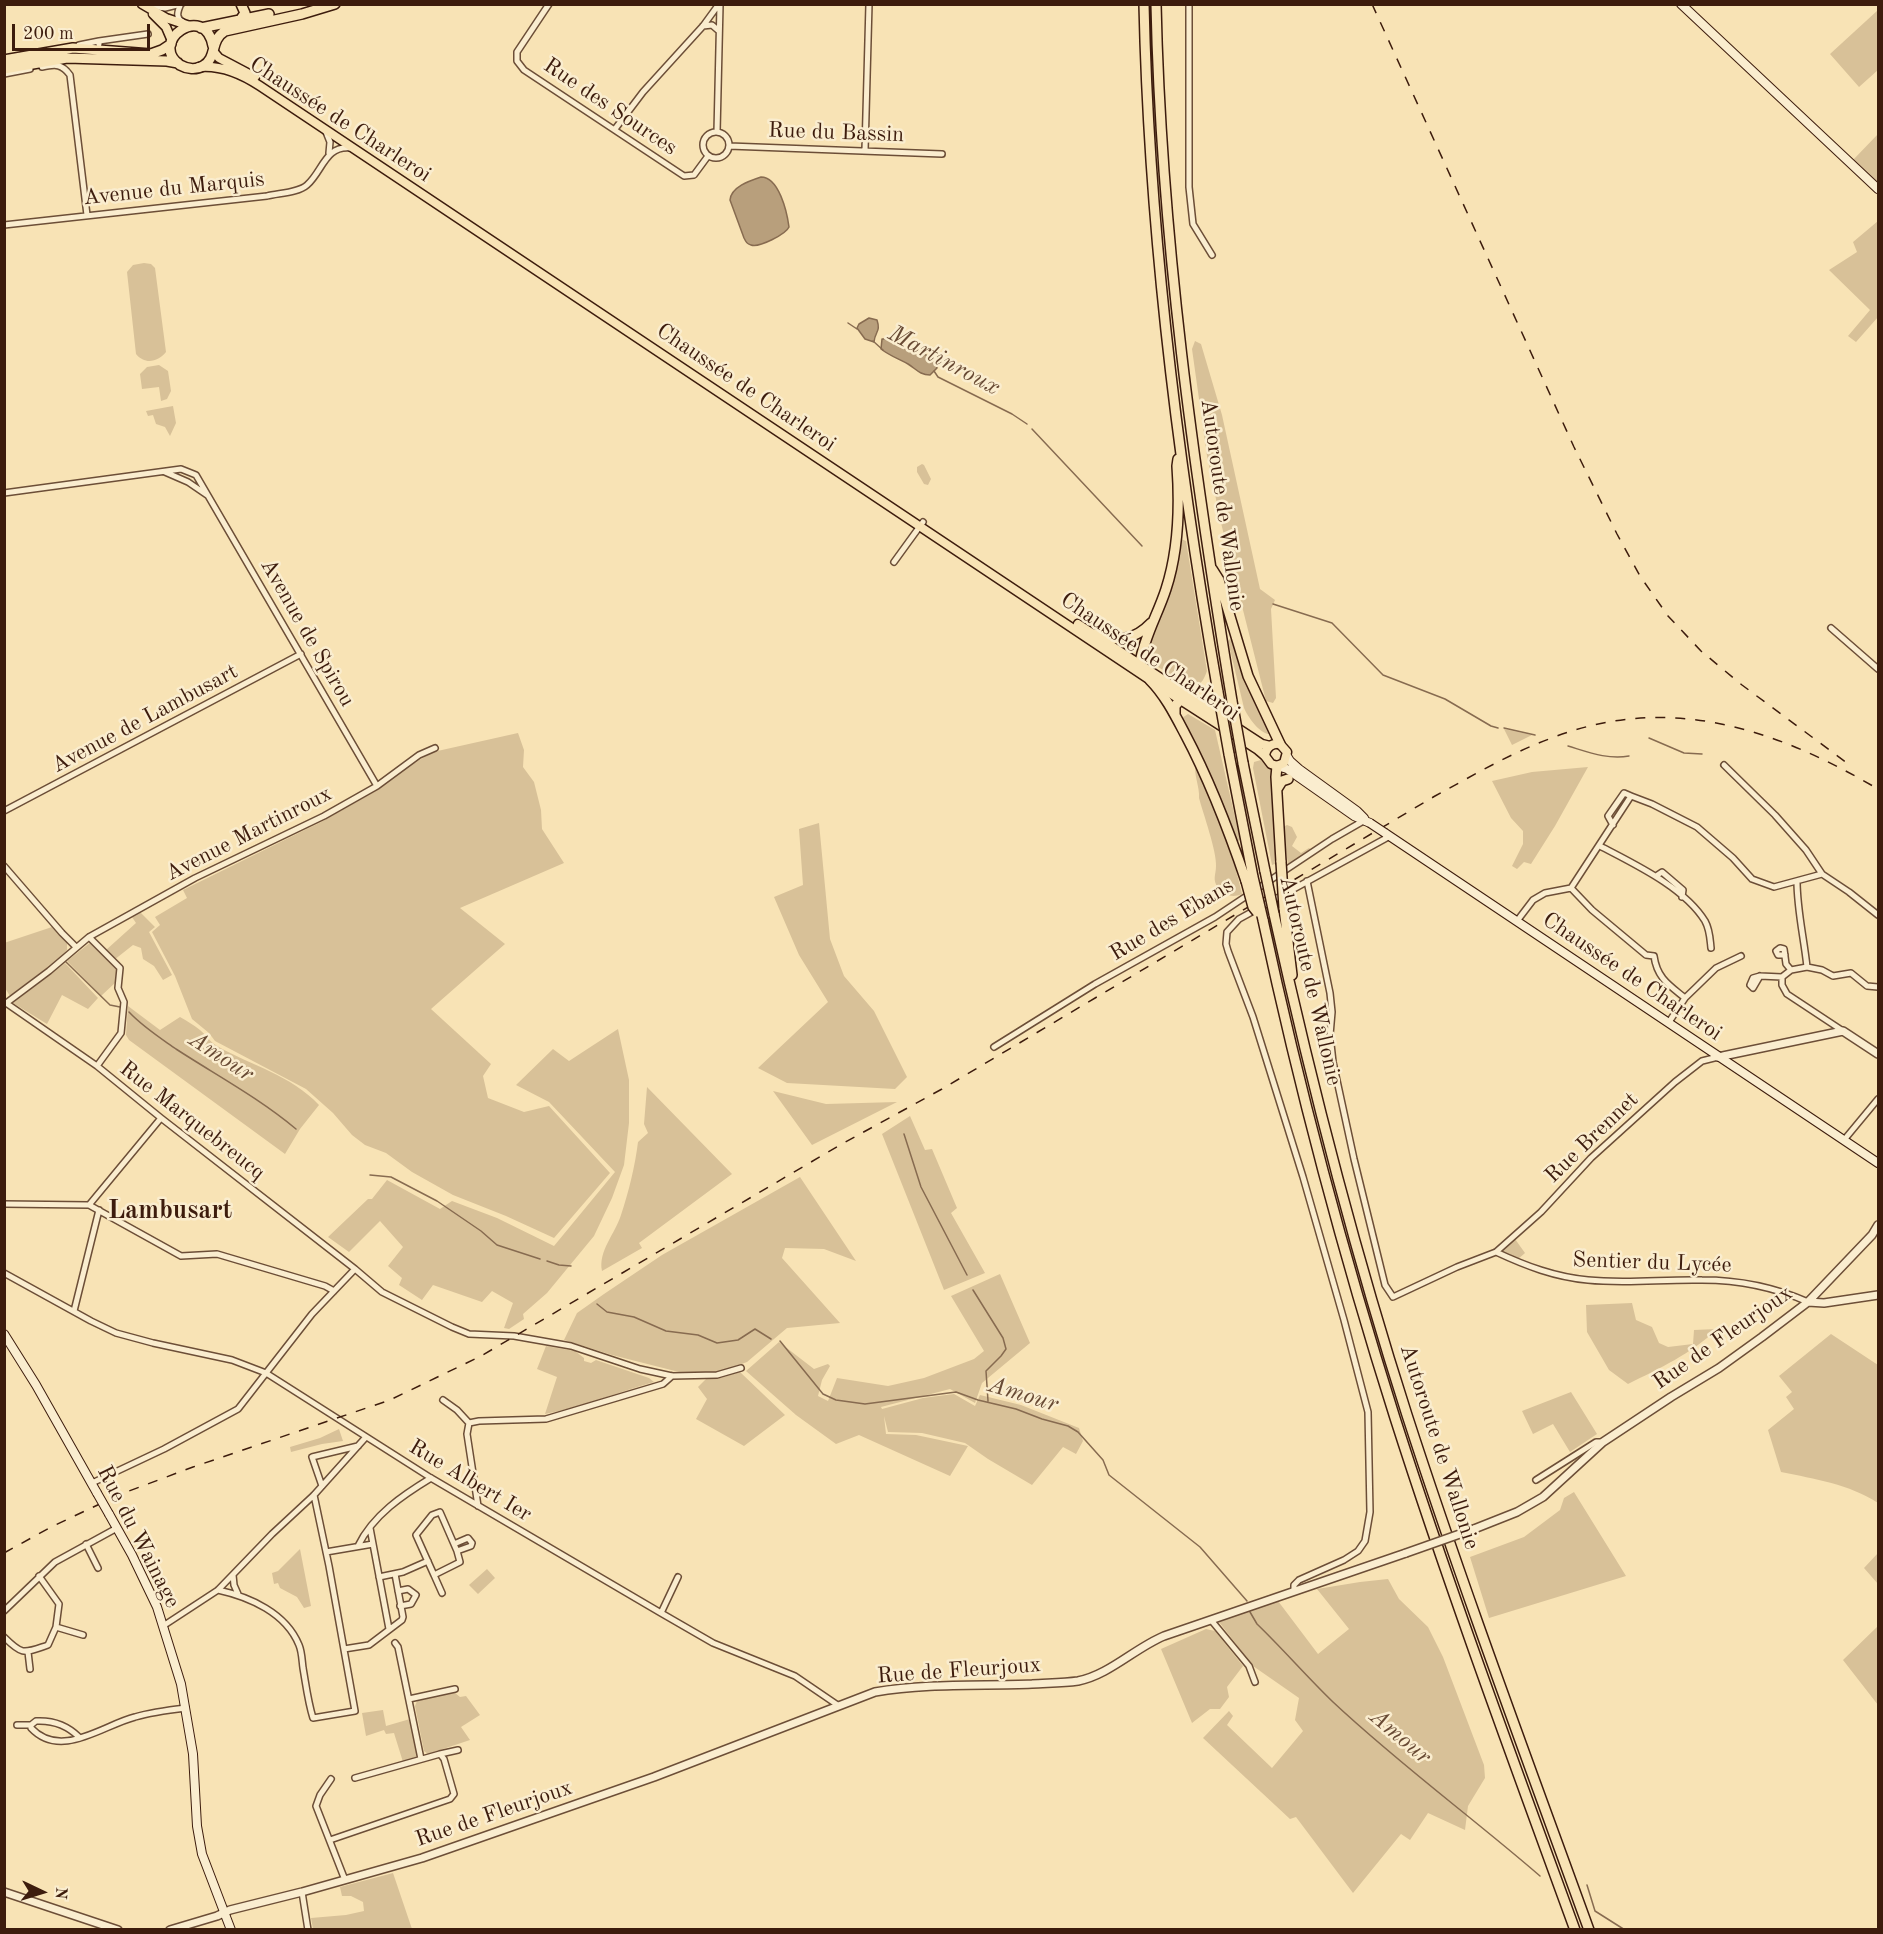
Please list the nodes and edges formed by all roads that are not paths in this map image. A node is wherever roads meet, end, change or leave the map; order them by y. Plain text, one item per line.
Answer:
1 (241, 4) edge
2 (312, 4) edge
3 (334, 4) edge
4 (549, 4) edge
5 (720, 4) edge
6 (869, 4) edge
7 (1144, 4) edge
8 (1156, 4) edge
9 (1189, 4) edge
10 (1681, 4) edge
11 (144, 5) edge
12 (180, 5) edge
13 (240, 20) junction
14 (190, 26) junction
15 (703, 26) junction
16 (201, 28) junction
17 (719, 32) junction
18 (148, 34) dead end
19 (171, 43) junction
20 (99, 45) junction
21 (213, 48) junction
22 (4, 60) edge
23 (178, 63) junction
24 (199, 67) junction
25 (4, 69) edge
26 (4, 74) edge
27 (323, 128) junction
28 (615, 129) junction
29 (717, 132) junction
30 (729, 146) junction
31 (353, 148) junction
32 (865, 150) junction
33 (329, 153) junction
34 (942, 154) dead end
35 (708, 156) junction
36 (386, 167) junction
37 (1878, 189) edge
38 (87, 215) junction
39 (4, 225) edge
40 (1212, 255) dead end
41 (1180, 448) junction
42 (164, 471) junction
43 (4, 493) edge
44 (208, 496) junction
45 (921, 524) junction
46 (894, 562) dead end
47 (1210, 566) junction
48 (1154, 619) junction
49 (1831, 628) dead end
50 (1094, 634) junction
51 (301, 654) junction
52 (1140, 663) junction
53 (1878, 669) edge
54 (1147, 678) junction
55 (1192, 698) junction
56 (1180, 700) junction
57 (1175, 714) junction
58 (1280, 744) junction
59 (1270, 746) junction
60 (435, 748) dead end
61 (1265, 756) junction
62 (1287, 756) junction
63 (1724, 765) dead end
64 (1277, 766) junction
65 (1288, 779) joint
66 (377, 786) junction
67 (1277, 789) junction
68 (1322, 794) junction
69 (1339, 802) junction
70 (4, 812) edge
71 (1367, 821) junction
72 (1387, 835) junction
73 (1600, 846) junction
74 (4, 866) edge
75 (1822, 874) junction
76 (1249, 879) junction
77 (1307, 881) junction
78 (1797, 881) junction
79 (1571, 888) junction
80 (1878, 915) edge
81 (1517, 921) junction
82 (89, 937) junction
83 (76, 947) junction
84 (1711, 948) dead end
85 (1785, 955) dead end
86 (1742, 956) dead end
87 (1807, 967) junction
88 (1791, 970) junction
89 (1760, 976) dead end
90 (1782, 977) junction
91 (1878, 987) edge
92 (1291, 990) junction
93 (1685, 998) junction
94 (5, 1004) edge
95 (1669, 1022) junction
96 (1843, 1031) junction
97 (994, 1047) dead end
98 (1878, 1054) edge
99 (1718, 1057) junction
100 (97, 1066) junction
101 (1878, 1099) edge
102 (161, 1118) junction
103 (1844, 1140) junction
104 (1878, 1163) edge
105 (4, 1204) edge
106 (90, 1205) junction
107 (99, 1210) junction
108 (1878, 1225) edge
109 (1496, 1252) junction
110 (355, 1269) junction
111 (4, 1273) edge
112 (333, 1291) junction
113 (1878, 1295) edge
114 (1808, 1302) junction
115 (74, 1311) junction
116 (4, 1334) edge
117 (741, 1368) dead end
118 (266, 1373) junction
119 (672, 1376) junction
120 (443, 1400) dead end
121 (469, 1423) junction
122 (366, 1437) junction
123 (1603, 1442) junction
124 (358, 1446) junction
125 (431, 1478) junction
126 (1536, 1480) dead end
127 (92, 1483) junction
128 (322, 1486) junction
129 (314, 1495) junction
130 (478, 1506) junction
131 (117, 1528) junction
132 (370, 1528) junction
133 (86, 1544) junction
134 (373, 1544) junction
135 (454, 1544) junction
136 (358, 1546) junction
137 (457, 1551) junction
138 (326, 1552) junction
139 (428, 1561) junction
140 (98, 1568) dead end
141 (395, 1574) junction
142 (233, 1575) junction
143 (434, 1575) junction
144 (39, 1576) junction
145 (379, 1577) junction
146 (678, 1577) dead end
147 (218, 1590) junction
148 (398, 1591) junction
149 (1294, 1591) junction
150 (442, 1593) dead end
151 (238, 1594) junction
152 (400, 1606) junction
153 (4, 1611) edge
154 (661, 1613) junction
155 (1211, 1620) junction
156 (163, 1626) junction
157 (56, 1627) junction
158 (389, 1629) junction
159 (83, 1635) dead end
160 (4, 1637) edge
161 (395, 1643) dead end
162 (344, 1649) junction
163 (28, 1652) junction
164 (30, 1669) dead end
165 (1255, 1682) dead end
166 (455, 1689) dead end
167 (409, 1699) junction
168 (839, 1706) junction
169 (186, 1708) junction
170 (17, 1725) dead end
171 (31, 1725) junction
172 (80, 1737) junction
173 (458, 1750) dead end
174 (440, 1754) junction
175 (421, 1759) junction
176 (355, 1778) dead end
177 (331, 1779) dead end
178 (330, 1840) junction
179 (345, 1880) junction
180 (302, 1892) junction
181 (4, 1893) edge
182 (224, 1912) junction
183 (118, 1929) edge
184 (170, 1929) edge
185 (231, 1929) edge
186 (308, 1929) edge
187 (1575, 1929) edge
188 (1589, 1929) edge

1 - 13 highway
2 - 13 highway
3 - 21 highway
4 - 28 street, Rue des Sources
5 - 15 street
5 - 17 street
6 - 32 street
7 - 41 highway, Autoroute de Wallonie
8 - 47 highway, Autoroute de Wallonie
9 - 40 street
10 - 37 main road
11 - 12 street
11 - 14 main road
11 - 19 main road
12 - 14 street
13 - 16 highway
14 - 16 highway
14 - 19 highway
15 - 17 street
15 - 28 street
16 - 21 highway
17 - 29 street
18 - 20 street
19 - 20 highway
19 - 23 highway
20 - 22 highway
21 - 24 highway
21 - 36 main road, Chaussée de Charleroi
23 - 24 highway
23 - 25 highway
24 - 27 main road, Chaussée de Charleroi
26 - 38 street
27 - 31 main road, Chaussée de Charleroi
27 - 33 street
28 - 35 street, Rue des Sources
29 - 30 street
29 - 35 street
30 - 32 street, Rue du Bassin
30 - 35 street
31 - 33 street
31 - 36 main road, Chaussée de Charleroi
32 - 34 street, Rue du Bassin
33 - 38 street, Avenue du Marquis
36 - 45 main road, Chaussée de Charleroi
38 - 39 street, Avenue du Marquis
41 - 48 highway
41 - 76 highway, Autoroute de Wallonie, bridge
42 - 43 street, Avenue de Spirou
42 - 44 street, Avenue de Spirou
42 - 44 street, Avenue de Spirou
44 - 51 street, Avenue de Spirou
45 - 46 street
45 - 50 main road, Chaussée de Charleroi
45 - 54 main road, Chaussée de Charleroi
47 - 58 highway
47 - 92 highway, Autoroute de Wallonie, bridge
48 - 50 highway
48 - 52 highway
49 - 53 street
50 - 52 main road, Chaussée de Charleroi
51 - 66 street, Avenue de Spirou
51 - 70 street, Avenue de Lambusart
52 - 54 main road
52 - 55 main road, Chaussée de Charleroi
54 - 56 main road, Chaussée de Charleroi
54 - 57 highway
55 - 56 main road
55 - 59 main road, Chaussée de Charleroi
56 - 57 highway
56 - 61 main road, Chaussée de Charleroi
57 - 76 highway
58 - 59 main road
58 - 62 main road
59 - 61 main road
60 - 66 street, Avenue Martinroux
61 - 64 main road
62 - 64 main road
62 - 69 main road
63 - 75 street
64 - 67 highway
64 - 68 main road
65 - 67 highway
65 - 68 main road
66 - 82 street, Avenue Martinroux
67 - 92 highway, bridge
68 - 69 main road
69 - 71 main road, Chaussée de Charleroi
71 - 72 main road, Chaussée de Charleroi, bridge
71 - 97 street, Rue des Ebans
72 - 77 street
72 - 81 main road, Chaussée de Charleroi
73 - 78 street
73 - 79 street
73 - 84 street
74 - 83 street
75 - 78 street
75 - 80 street
76 - 187 highway, Autoroute de Wallonie, bridge
77 - 109 street
77 - 149 street
78 - 87 street
79 - 81 street
79 - 93 street
81 - 95 main road, Chaussée de Charleroi
82 - 83 street, Avenue Martinroux
82 - 100 street
83 - 94 street, Avenue Martinroux
85 - 88 street
86 - 93 street
87 - 88 street
87 - 91 street
88 - 90 street
89 - 90 street
90 - 96 street
92 - 188 highway, Autoroute de Wallonie
93 - 95 street
94 - 100 street, Rue Marquebreucq
95 - 99 main road, Chaussée de Charleroi
96 - 98 street
96 - 99 street
99 - 103 main road, Chaussée de Charleroi
99 - 109 street, Rue Brennet
100 - 102 street, Rue Marquebreucq
101 - 103 street
102 - 106 street
102 - 110 street, Rue Marquebreucq
103 - 104 main road, Chaussée de Charleroi
105 - 106 street
106 - 107 street
107 - 112 street
107 - 115 street
108 - 114 street, Rue de Fleurjoux
109 - 114 street, Sentier du Lycée
110 - 112 street
110 - 119 street, Rue Marquebreucq
111 - 115 street, Rue Albert Ier
112 - 118 street
113 - 114 street
114 - 123 street, Rue de Fleurjoux
115 - 118 street, Rue Albert Ier
116 - 127 main road, Rue du Wainage
117 - 119 street
118 - 122 street, Rue Albert Ier
118 - 127 street
119 - 121 street
120 - 121 street
121 - 130 street
122 - 124 street
122 - 125 street, Rue Albert Ier
123 - 126 street, Rue de Fleurjoux
123 - 149 street, Rue de Fleurjoux, bridge
124 - 128 street
124 - 128 street
125 - 130 street, Rue Albert Ier
125 - 132 street
127 - 131 main road, Rue du Wainage, bridge
128 - 129 street
129 - 138 street
129 - 142 street
130 - 154 street, Rue Albert Ier
131 - 133 street
131 - 156 main road, Rue du Wainage
132 - 134 street
132 - 136 street
133 - 140 street
133 - 144 street
134 - 136 street
134 - 145 street
135 - 137 street
135 - 137 street
135 - 139 street
136 - 138 street
137 - 143 street
138 - 162 street
139 - 141 street
139 - 143 street
141 - 145 street
141 - 148 street
142 - 147 street
142 - 151 street
143 - 150 street
144 - 153 street
144 - 157 street
145 - 158 street
146 - 154 street
147 - 151 street
147 - 156 street
148 - 152 street
148 - 152 street
149 - 155 street, Rue de Fleurjoux
151 - 162 street
152 - 158 street
154 - 168 street, Rue Albert Ier
155 - 165 street
155 - 168 street, Rue de Fleurjoux
156 - 169 main road, Rue du Wainage
157 - 159 street
157 - 163 street
158 - 162 street
160 - 163 street
161 - 167 street
163 - 164 street
166 - 167 street
167 - 175 street
168 - 179 street, Rue de Fleurjoux
169 - 172 street
169 - 182 main road, Rue du Wainage
170 - 171 street
171 - 172 street
171 - 172 street
173 - 174 street
174 - 175 street
174 - 178 street
175 - 176 street
177 - 178 street
178 - 179 street
179 - 180 street, Rue de Fleurjoux
180 - 182 street, Rue de Fleurjoux
180 - 186 street
181 - 183 street
182 - 184 street, Rue de Fleurjoux
182 - 185 main road, Rue du Wainage

